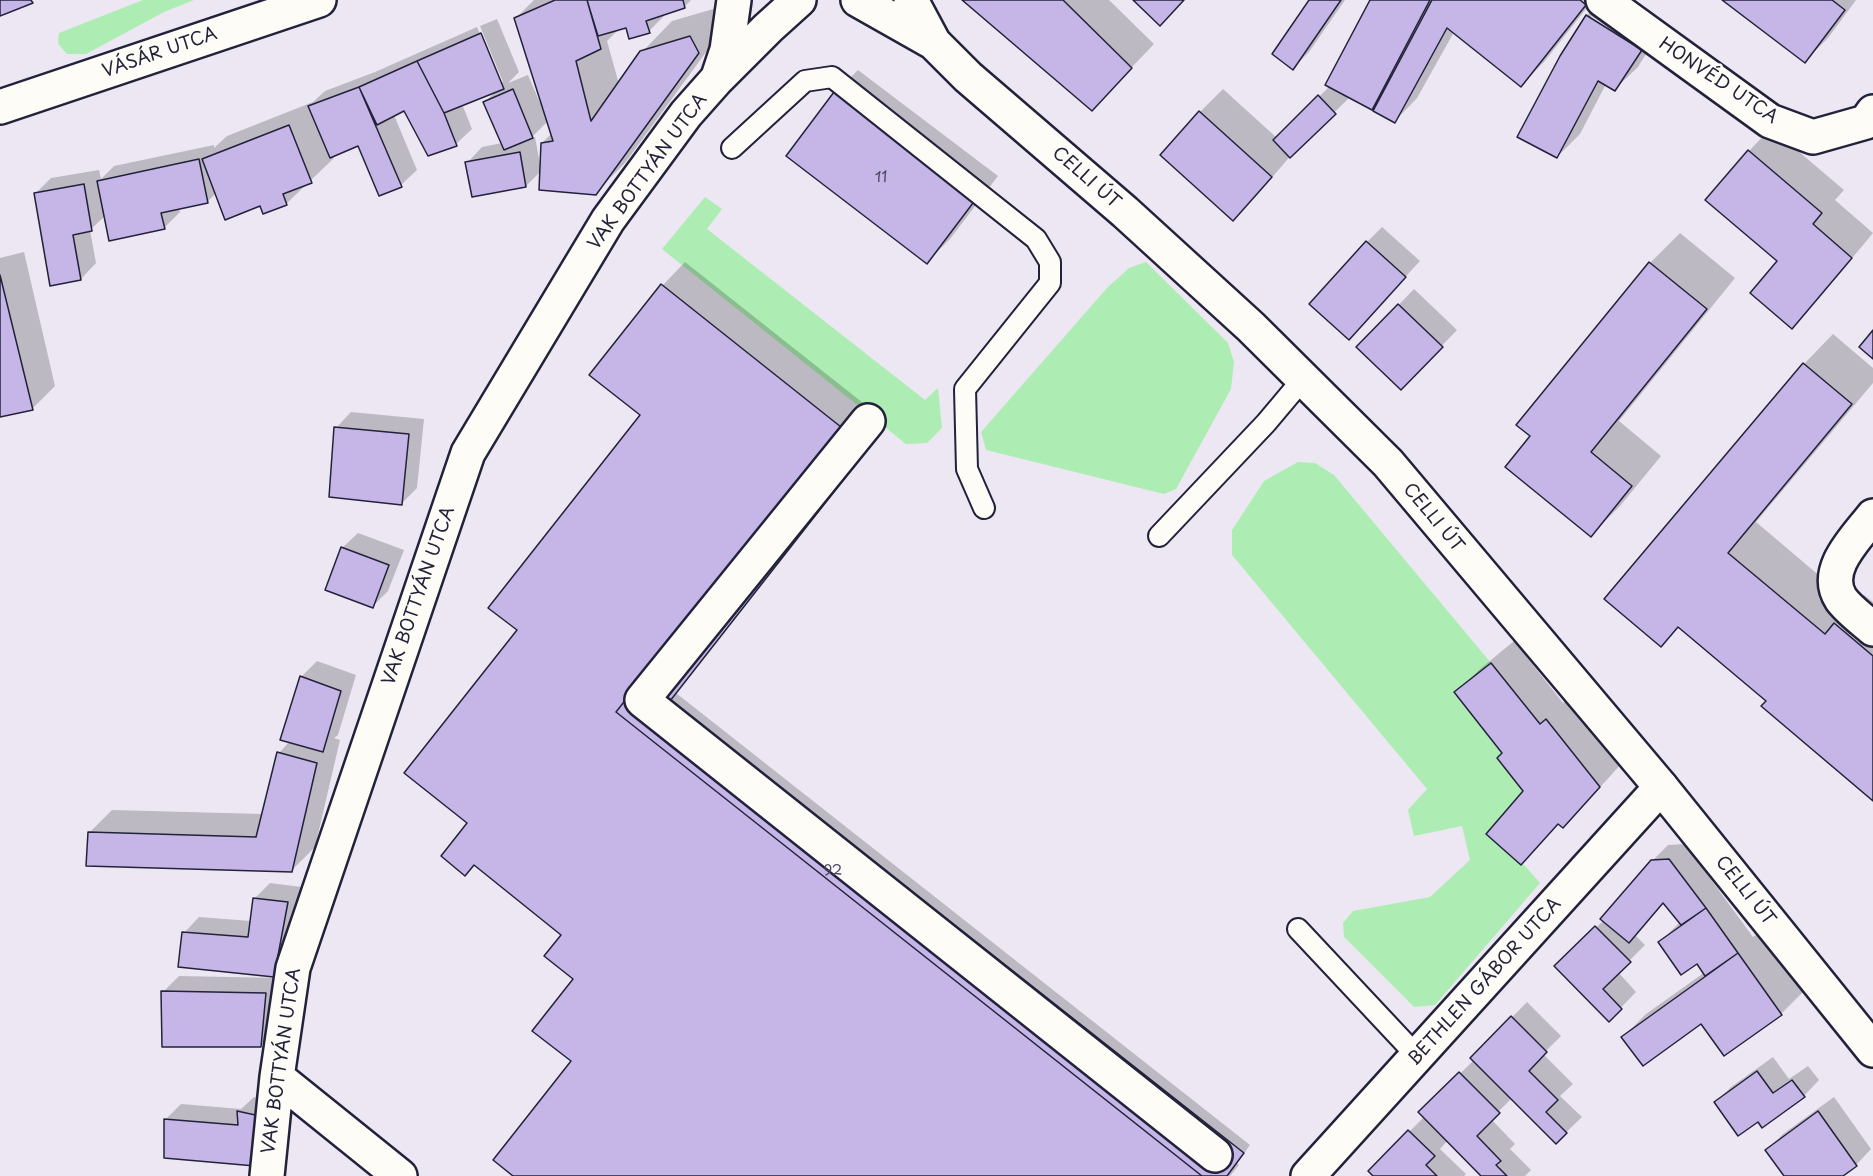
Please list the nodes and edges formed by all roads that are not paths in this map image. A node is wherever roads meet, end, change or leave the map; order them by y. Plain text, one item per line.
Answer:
1 (319, 0) edge
2 (734, 0) edge
3 (799, 0) edge
4 (858, 0) edge
5 (911, 0) edge
6 (1603, 0) edge
7 (934, 43) junction
8 (717, 79) junction
9 (0, 107) edge
10 (1871, 121) edge
11 (732, 148) dead end
12 (1303, 379) junction
13 (868, 421) dead end
14 (984, 508) dead end
15 (1873, 516) edge
16 (1159, 536) dead end
17 (1873, 629) edge
18 (1661, 787) junction
19 (1298, 929) dead end
20 (1873, 1050) edge
21 (1417, 1056) junction
22 (277, 1077) junction
23 (1215, 1155) dead end
24 (267, 1176) edge
25 (400, 1176) edge
26 (1308, 1176) edge

1 - 9 street, VÁSÁR UTCA
2 - 8 street, VAK BOTTYÁN UTCA
3 - 8 street, VAK BOTTYÁN UTCA
4 - 7 street, CELLI ÚT
5 - 7 street, CELLI ÚT
6 - 10 street, HONVÉD UTCA
7 - 12 street, CELLI ÚT
8 - 22 street, VAK BOTTYÁN UTCA
11 - 14 lane
12 - 16 lane
12 - 18 street, CELLI ÚT
13 - 23 street
15 - 17 street
18 - 20 street, CELLI ÚT
18 - 21 street, BETHLEN GÁBOR UTCA
19 - 21 lane
21 - 26 street, BETHLEN GÁBOR UTCA
22 - 24 street, VAK BOTTYÁN UTCA
22 - 25 street

